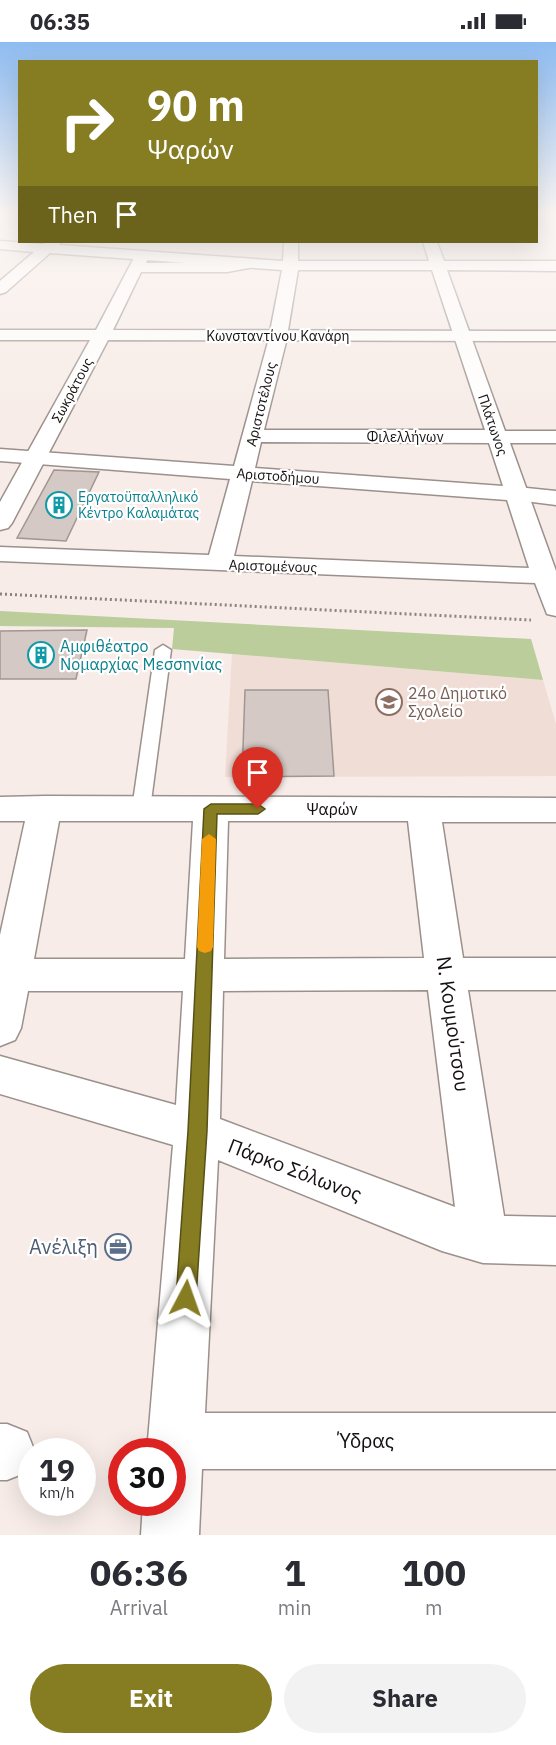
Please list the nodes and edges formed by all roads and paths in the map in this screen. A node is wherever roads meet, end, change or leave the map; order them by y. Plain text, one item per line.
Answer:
1 (128, 285) edge
2 (287, 285) edge
3 (445, 285) edge
4 (0, 335) edge
5 (102, 335) junction
6 (277, 336) junction
7 (463, 336) junction
8 (556, 336) edge
9 (556, 427) edge
10 (255, 431) junction
11 (496, 432) junction
12 (556, 437) edge
13 (0, 455) edge
14 (36, 458) junction
15 (243, 473) junction
16 (517, 494) junction
17 (556, 498) edge
18 (0, 523) edge
19 (0, 554) edge
20 (219, 564) junction
21 (545, 576) junction
22 (0, 594) edge
23 (556, 608) edge
24 (532, 620) dead end
25 (163, 650) dead end
26 (45, 808) junction
27 (141, 808) junction
28 (0, 809) edge
29 (211, 809) junction
30 (423, 809) junction
31 (556, 810) edge
32 (556, 974) edge
33 (5, 975) edge
34 (204, 975) junction
35 (446, 975) junction
36 (0, 1028) edge
37 (0, 1075) edge
38 (197, 1131) junction
39 (483, 1239) junction
40 (556, 1241) edge
41 (176, 1438) edge
42 (186, 1441) edge
43 (556, 1441) edge
44 (171, 1516) edge
45 (170, 1535) edge

1 - 5 street, Σωκράτους
2 - 6 street, Αριστοτέλους
3 - 7 street, Πλάτωνος
4 - 5 street, Κωνσταντίνου Κανάρη
5 - 6 street, Κωνσταντίνου Κανάρη
5 - 14 street, Σωκράτους
6 - 7 street, Κωνσταντίνου Κανάρη
6 - 10 street, Αριστοτέλους
7 - 8 street, Κωνσταντίνου Κανάρη
7 - 11 street, Πλάτωνος
9 - 11 street, Φιλελλήνων
10 - 11 street, Φιλελλήνων
10 - 15 street, Αριστοτέλους
11 - 12 street, Φιλελλήνων
11 - 16 street, Πλάτωνος
13 - 14 street, Αριστοδήμου
14 - 15 street, Αριστοδήμου
14 - 18 street, Σωκράτους
15 - 16 street, Αριστοδήμου
15 - 20 street, Αριστοτέλους
16 - 17 street, Αριστοδήμου
16 - 21 street, Πλάτωνος
19 - 20 street, Αριστομένους
20 - 21 street, Αριστομένους
21 - 23 street, Πλάτωνος
22 - 24 path
25 - 27 lane
26 - 27 street, Ψαρών
26 - 28 street, Ψαρών
26 - 33 street
27 - 29 street, Ψαρών
29 - 30 street, Ψαρών
29 - 34 street
30 - 31 street, Ψαρών
30 - 35 street, Ν. Κουμούτσου
32 - 35 street
33 - 34 street
33 - 36 street
34 - 35 street
34 - 38 street
35 - 39 street, Ν. Κουμούτσου
37 - 38 street, Πάρκο Σόλωνος
38 - 39 street, Πάρκο Σόλωνος
38 - 41 street
39 - 40 street, Πάρκο Σόλωνος
42 - 43 street, Ύδρας
44 - 45 street

